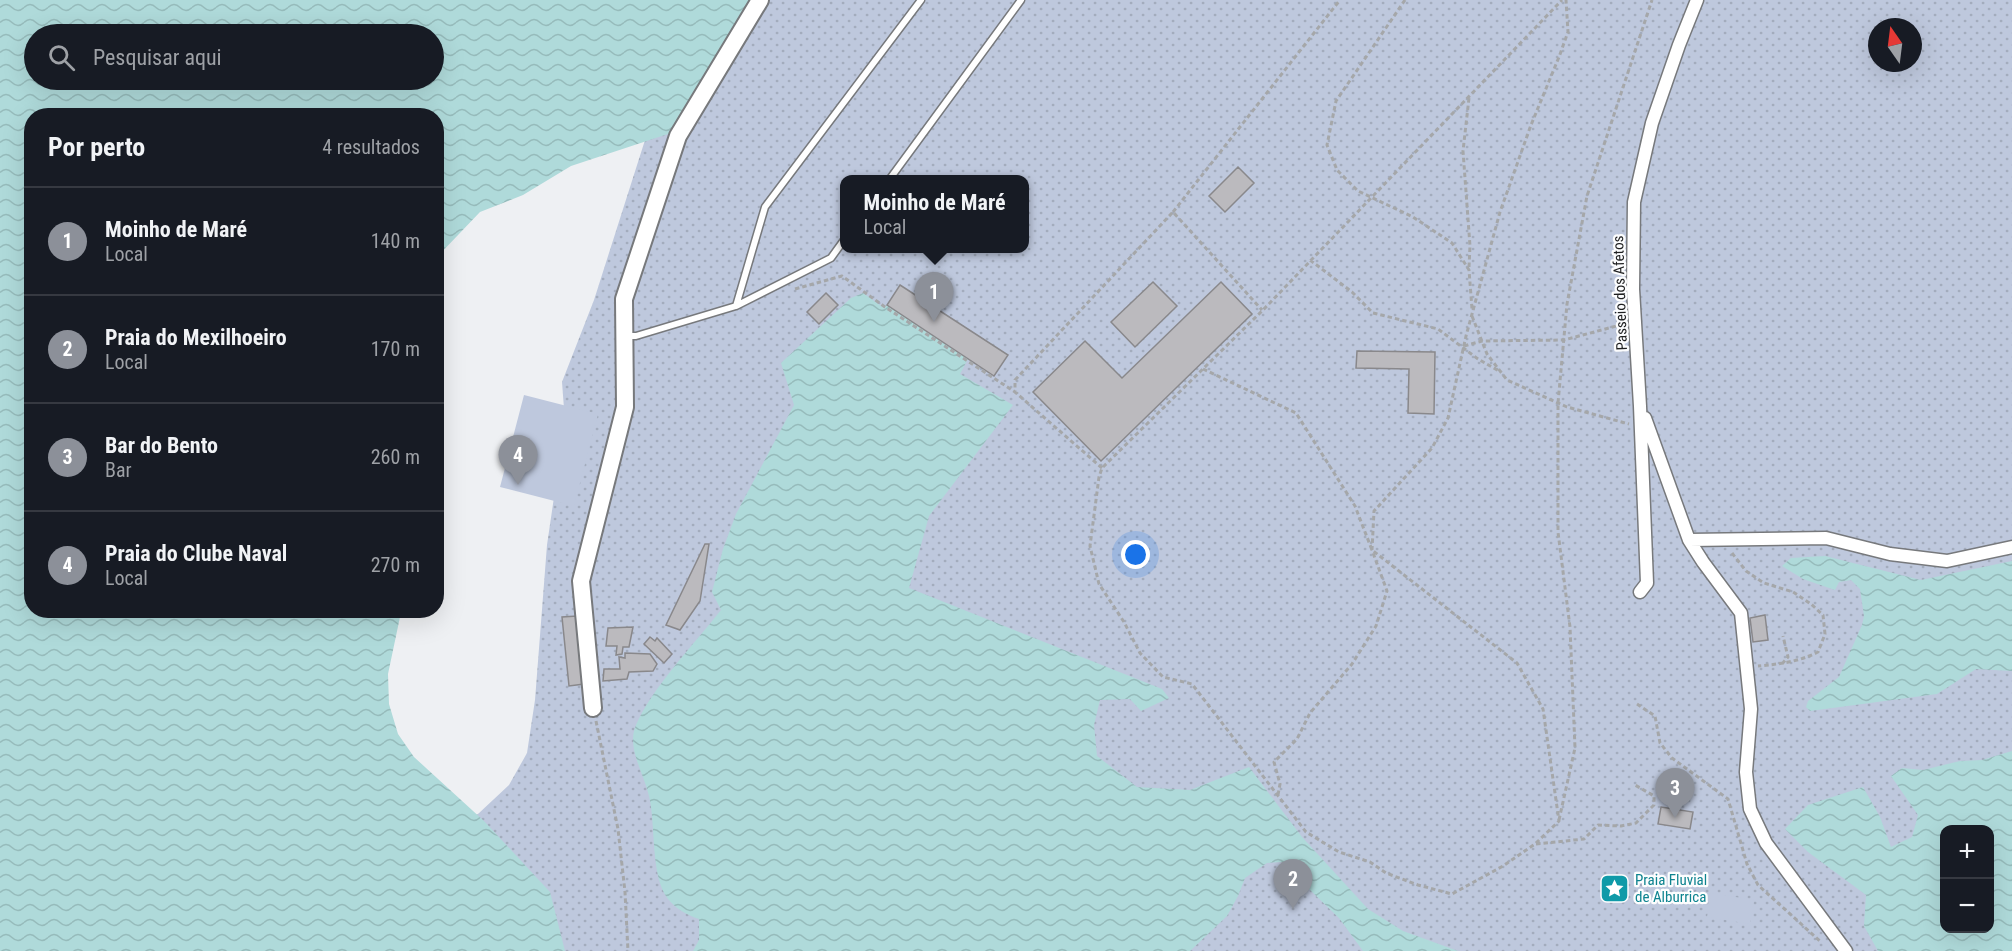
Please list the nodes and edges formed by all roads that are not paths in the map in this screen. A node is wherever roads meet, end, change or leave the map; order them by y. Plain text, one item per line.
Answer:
1 (760, 0) edge
2 (921, 0) edge
3 (1022, 0) edge
4 (1697, 0) edge
5 (893, 175) edge
6 (840, 246) edge
7 (736, 306) junction
8 (624, 336) junction
9 (1640, 406) junction
10 (1689, 540) junction
11 (2012, 547) edge
12 (1641, 592) dead end
13 (593, 708) road end
14 (1846, 951) edge

1 - 8 street
2 - 7 lane
3 - 5 lane
4 - 9 street, Passeio dos Afetos
6 - 7 lane
7 - 8 lane
8 - 13 street
9 - 10 street
9 - 12 street, Passeio dos Afetos
10 - 11 street
10 - 14 street

